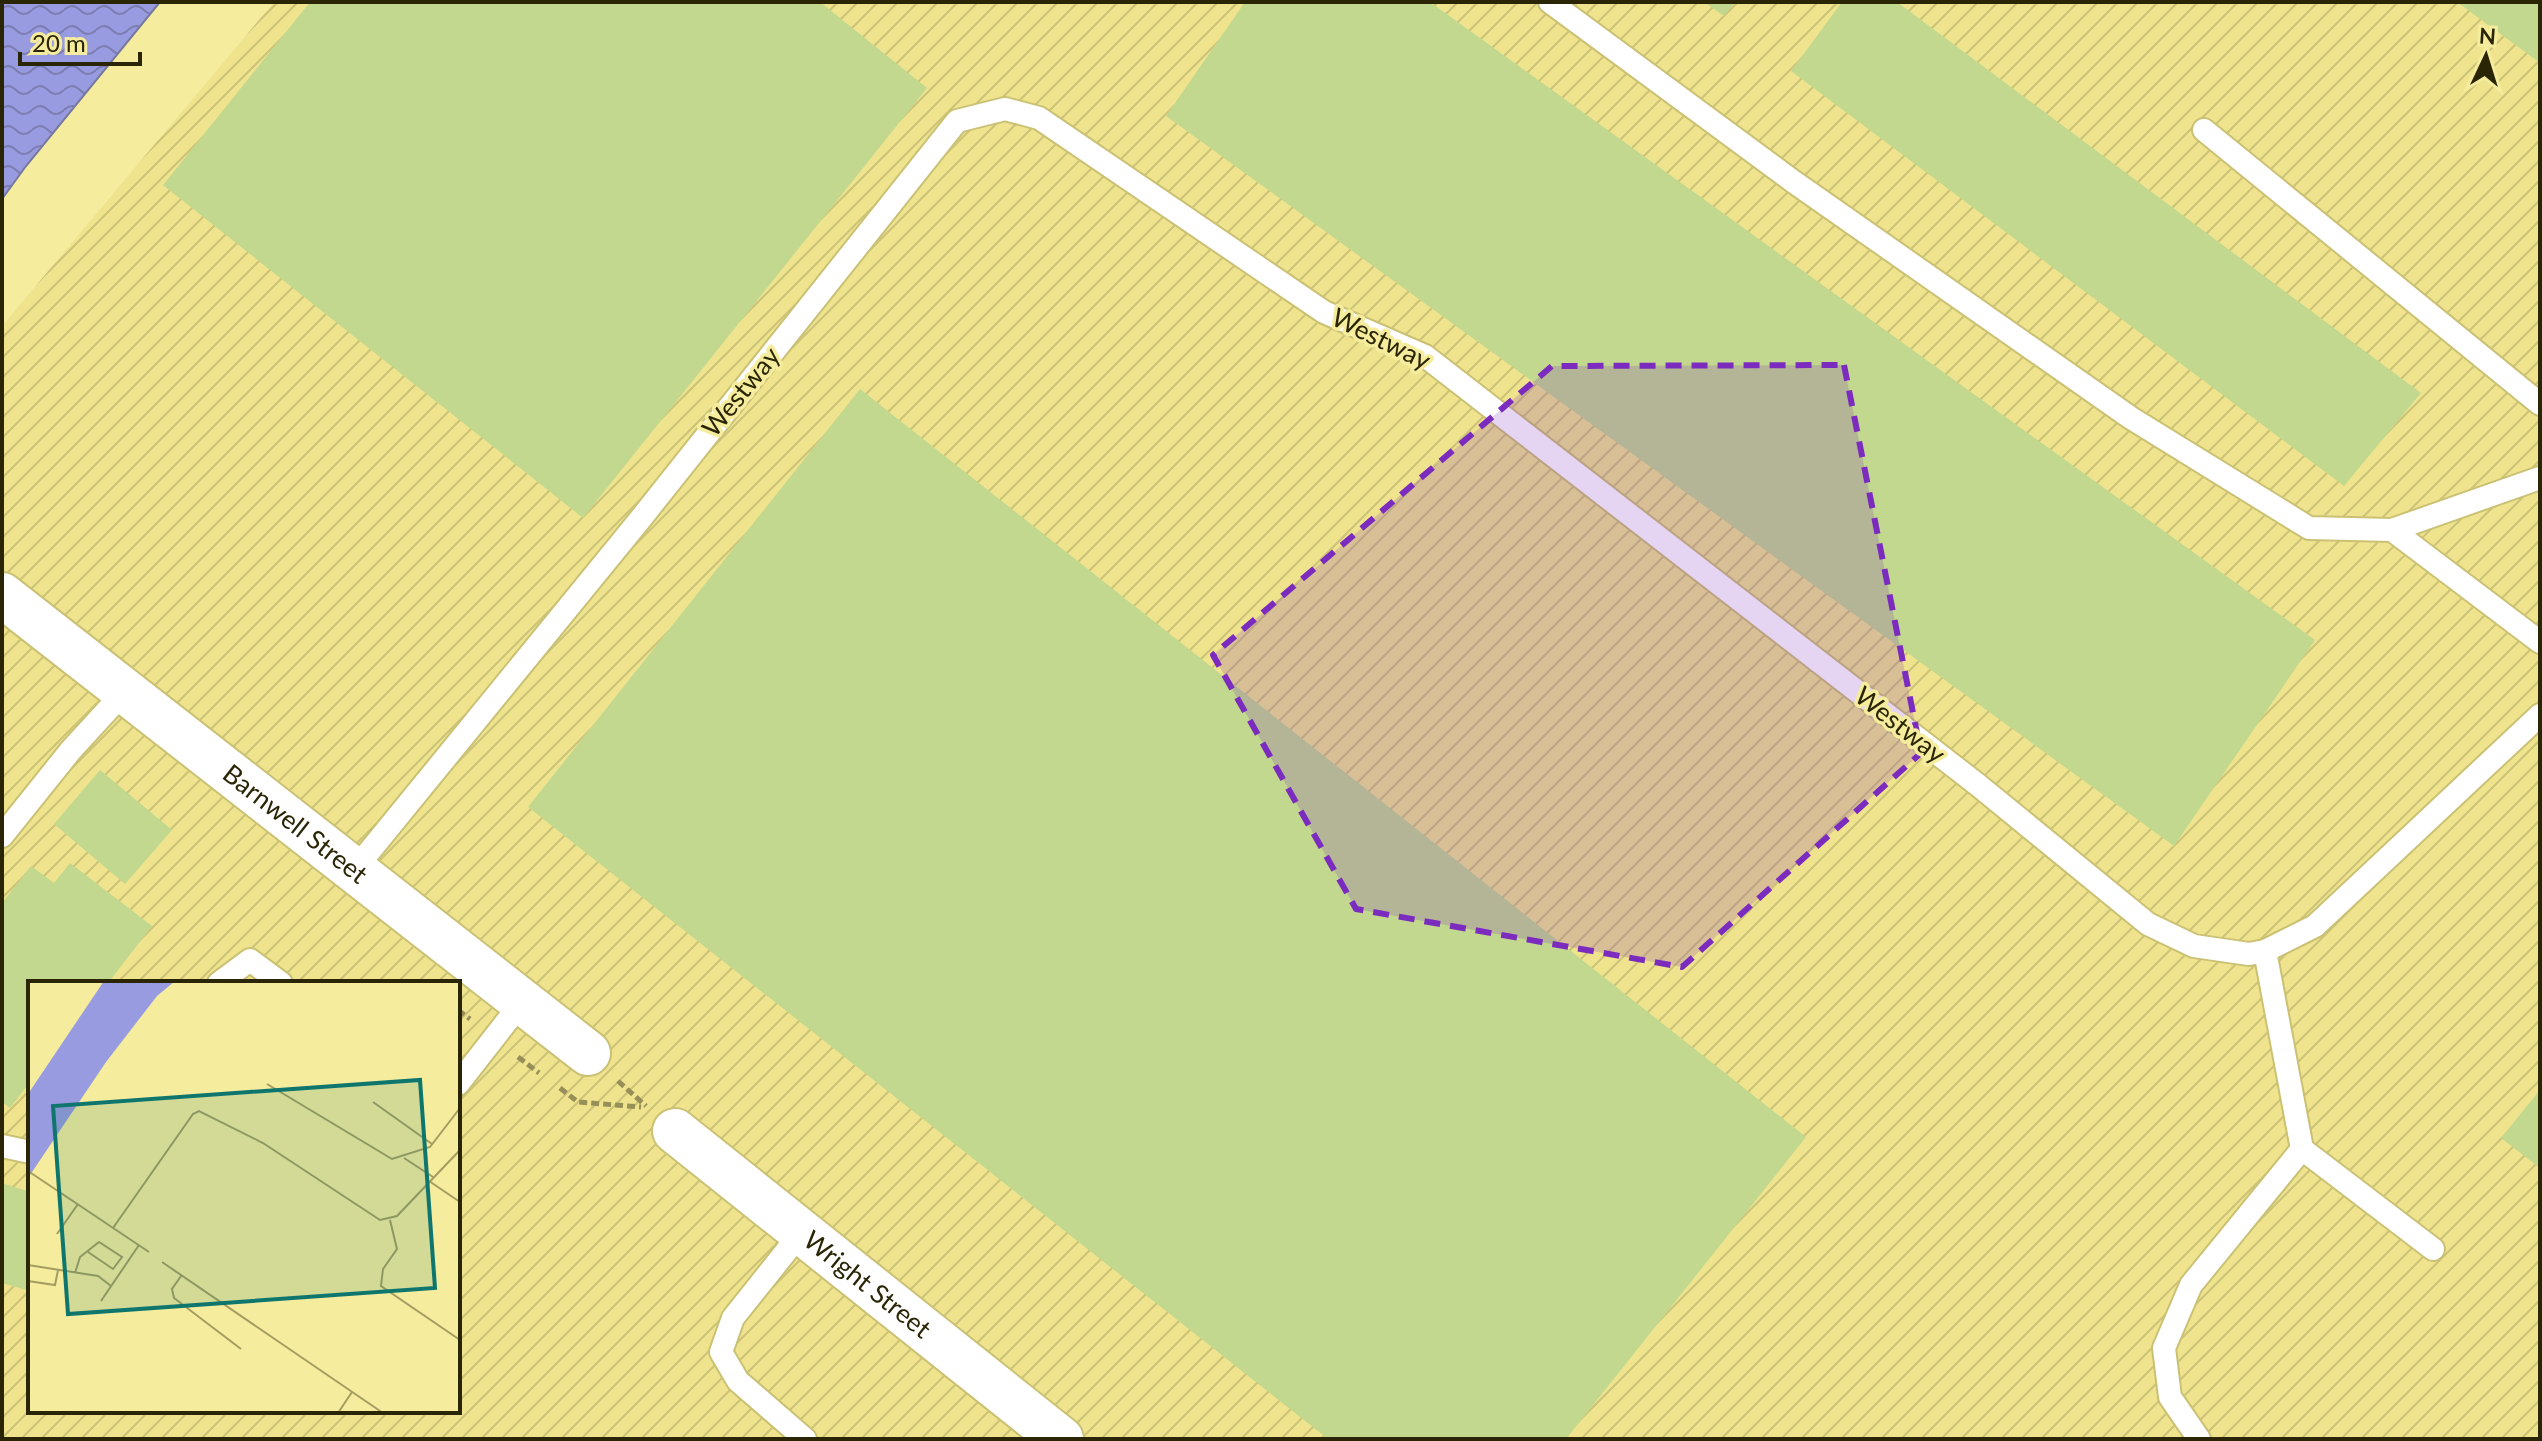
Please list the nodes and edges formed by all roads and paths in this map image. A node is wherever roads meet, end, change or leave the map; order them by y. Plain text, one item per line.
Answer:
1 (1550, 2) edge
2 (2204, 130) dead end
3 (2540, 404) edge
4 (2540, 478) edge
5 (2392, 530) junction
6 (2, 595) edge
7 (2540, 642) edge
8 (126, 690) junction
9 (2540, 715) edge
10 (2, 836) edge
11 (355, 869) junction
12 (2265, 951) junction
13 (222, 981) edge
14 (278, 981) edge
15 (522, 1002) junction
16 (588, 1053) joint
17 (460, 1081) edge
18 (675, 1131) joint
19 (2, 1146) edge
20 (2302, 1149) junction
21 (28, 1152) edge
22 (800, 1234) junction
23 (2433, 1249) dead end
24 (805, 1439) edge
25 (1061, 1439) edge
26 (2199, 1439) edge

1 - 5 lane
2 - 3 lane
4 - 5 lane
5 - 7 lane
6 - 8 street, Barnwell Street
8 - 10 lane
8 - 11 street, Barnwell Street
9 - 12 lane, Westway
11 - 12 lane, Westway
11 - 15 street, Barnwell Street
12 - 20 lane
13 - 14 lane
15 - 16 street, Barnwell Street
15 - 17 lane
16 - 18 path
18 - 22 street, Wright Street
19 - 21 lane
20 - 23 lane
20 - 26 lane
22 - 24 lane
22 - 25 street, Wright Street

